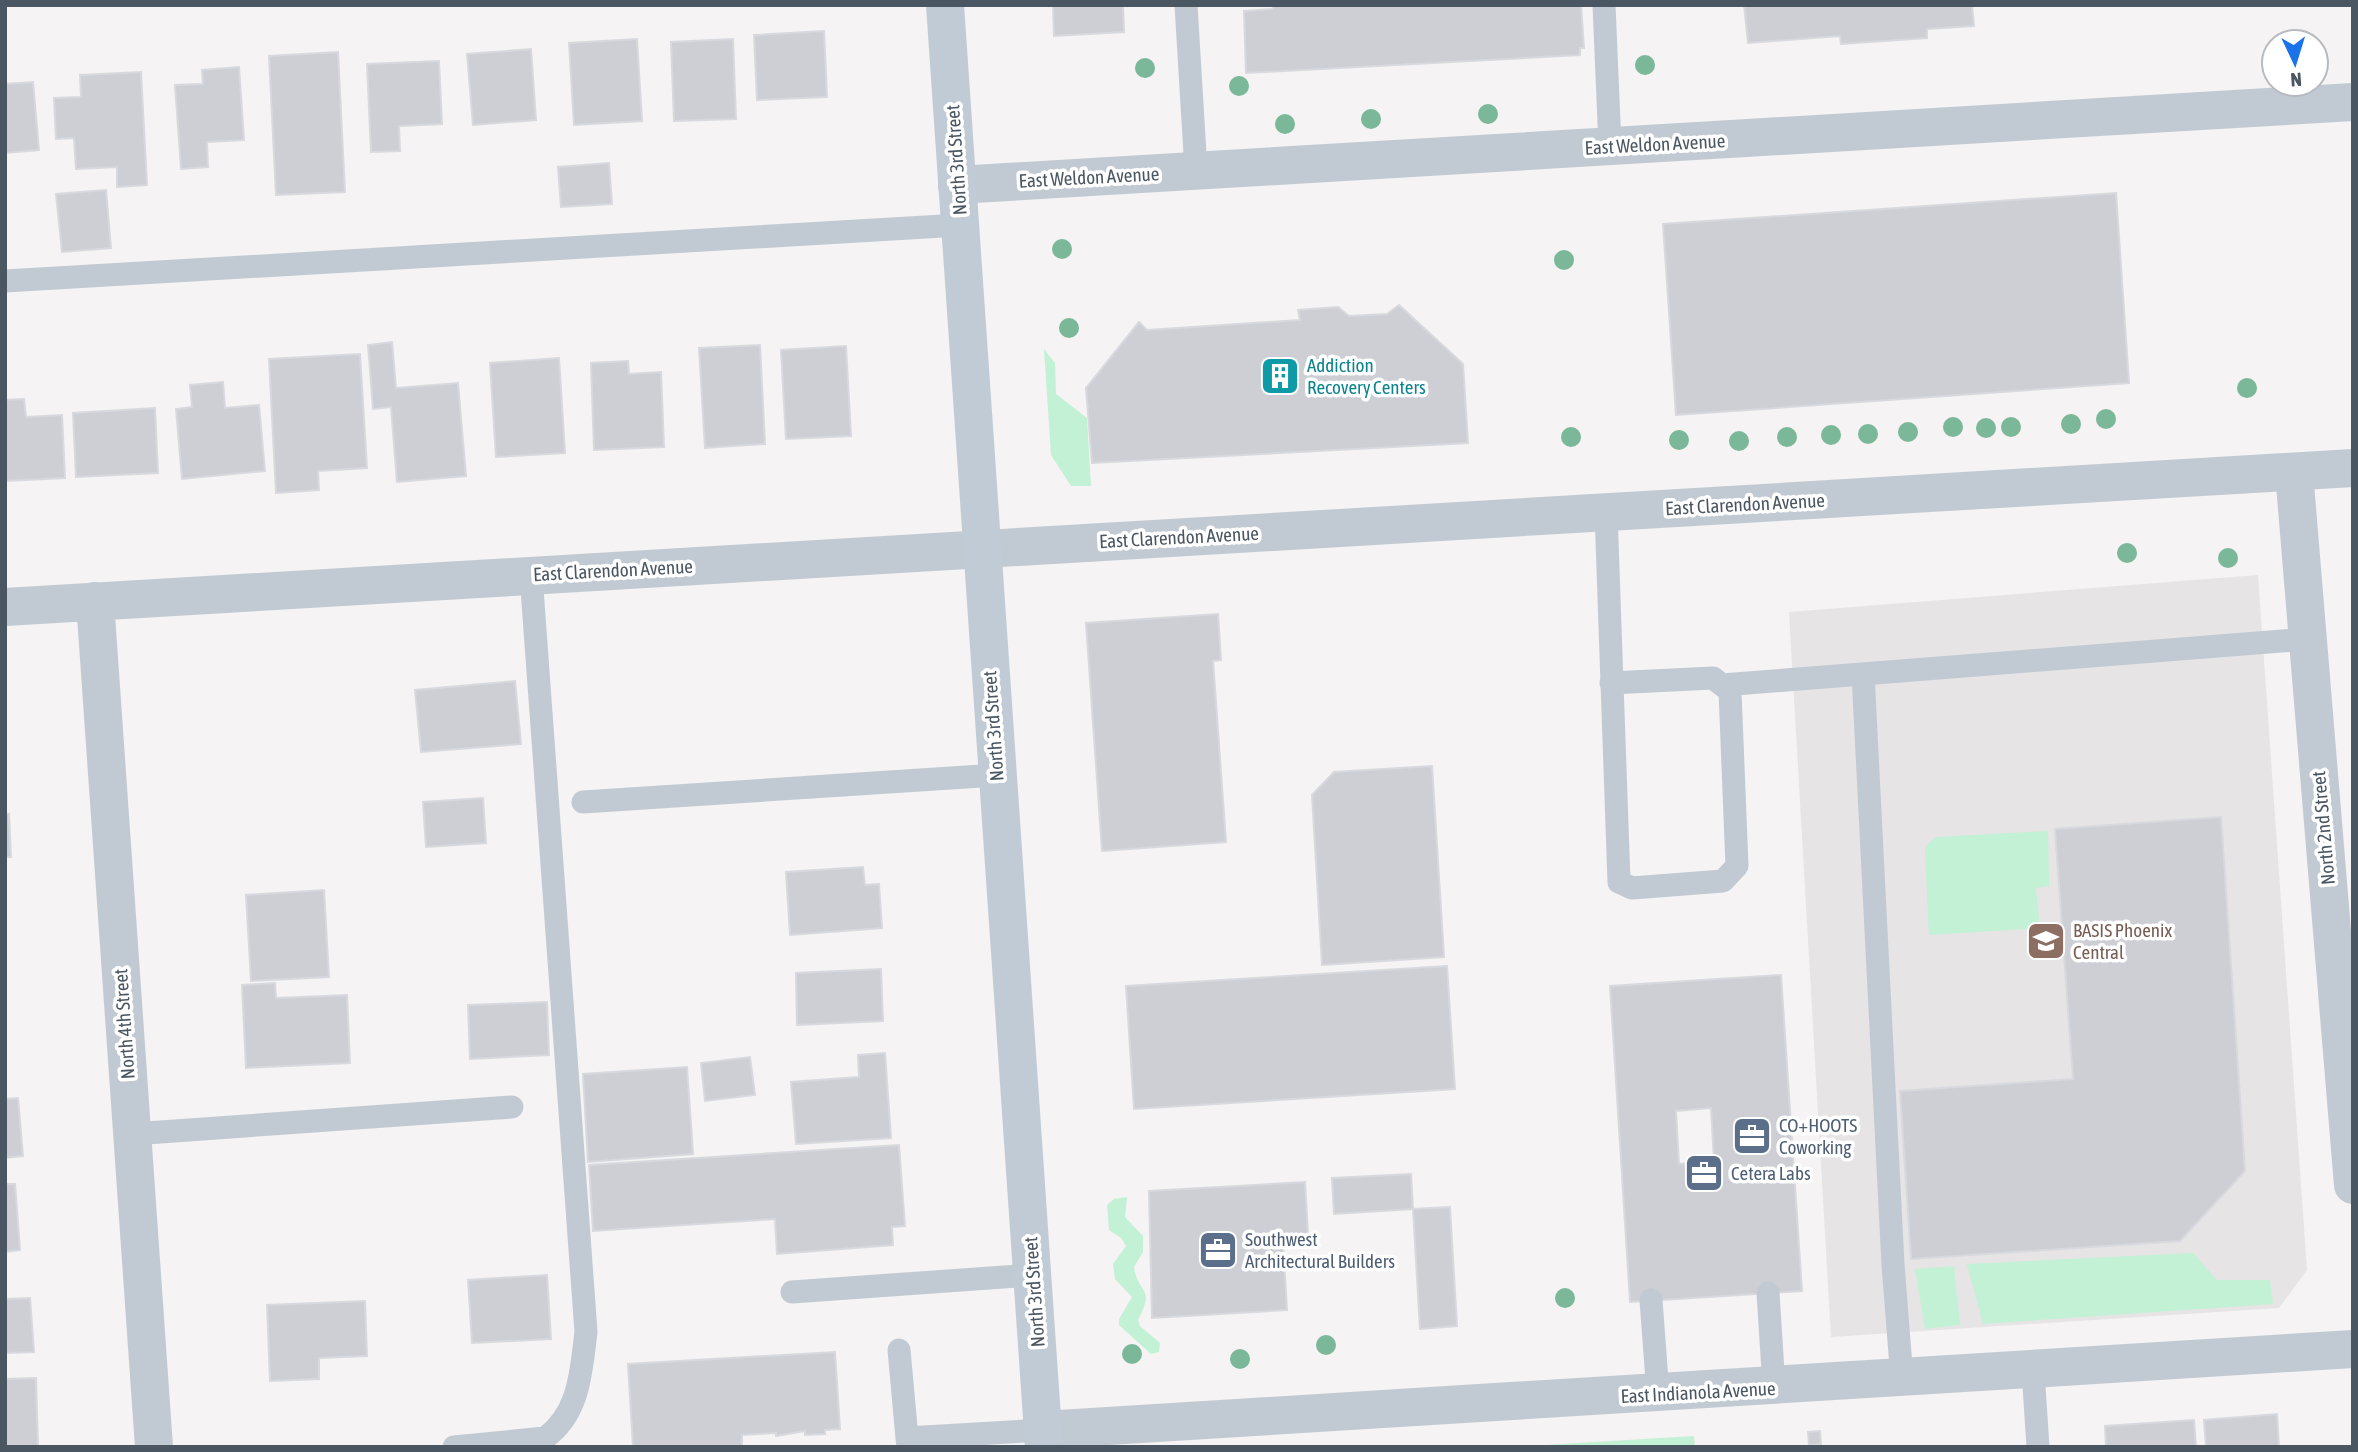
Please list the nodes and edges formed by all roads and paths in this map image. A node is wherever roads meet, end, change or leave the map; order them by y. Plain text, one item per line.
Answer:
1 (945, 5) edge
2 (1186, 5) edge
3 (1604, 5) edge
4 (2353, 102) edge
5 (1610, 146) junction
6 (1196, 171) junction
7 (957, 185) junction
8 (960, 225) junction
9 (5, 281) edge
10 (2353, 468) edge
11 (2294, 472) junction
12 (1606, 512) junction
13 (981, 548) junction
14 (531, 575) junction
15 (95, 601) junction
16 (5, 607) edge
17 (2308, 639) junction
18 (1863, 674) junction
19 (1611, 683) junction
20 (1722, 685) junction
21 (997, 775) junction
22 (583, 802) dead end
23 (512, 1107) dead end
24 (132, 1134) junction
25 (2353, 1185) edge
26 (1032, 1275) junction
27 (792, 1292) dead end
28 (1768, 1293) dead end
29 (1651, 1300) dead end
30 (2353, 1349) edge
31 (899, 1350) dead end
32 (2033, 1371) junction
33 (1902, 1379) junction
34 (1774, 1387) junction
35 (1658, 1394) junction
36 (1044, 1438) edge
37 (907, 1443) edge
38 (154, 1447) edge
39 (454, 1447) edge
40 (2038, 1447) edge

1 - 7 street, North 3rd Street
2 - 6 lane
3 - 5 lane
4 - 5 street, East Weldon Avenue
5 - 6 street, East Weldon Avenue
6 - 7 street, East Weldon Avenue
7 - 8 street, North 3rd Street
8 - 9 lane
8 - 13 street, North 3rd Street
10 - 11 street, East Clarendon Avenue
11 - 12 street, East Clarendon Avenue
11 - 17 street, North 2nd Street
12 - 13 street, East Clarendon Avenue
12 - 19 lane
13 - 14 street, East Clarendon Avenue
13 - 21 street, North 3rd Street
14 - 15 street, East Clarendon Avenue
14 - 39 lane
15 - 16 street, East Clarendon Avenue
15 - 24 street, North 4th Street
17 - 18 lane
17 - 25 street, North 2nd Street
18 - 20 lane
18 - 33 lane
19 - 20 lane
19 - 20 lane
21 - 22 lane
21 - 26 street, North 3rd Street
23 - 24 lane
24 - 38 street, North 4th Street
26 - 27 lane
26 - 36 street, North 3rd Street
28 - 34 lane
29 - 35 lane
30 - 32 street, East Indianola Avenue
31 - 37 lane
32 - 33 street, East Indianola Avenue
32 - 40 lane
33 - 34 street, East Indianola Avenue
34 - 35 street, East Indianola Avenue
35 - 36 street, East Indianola Avenue
36 - 37 lane

